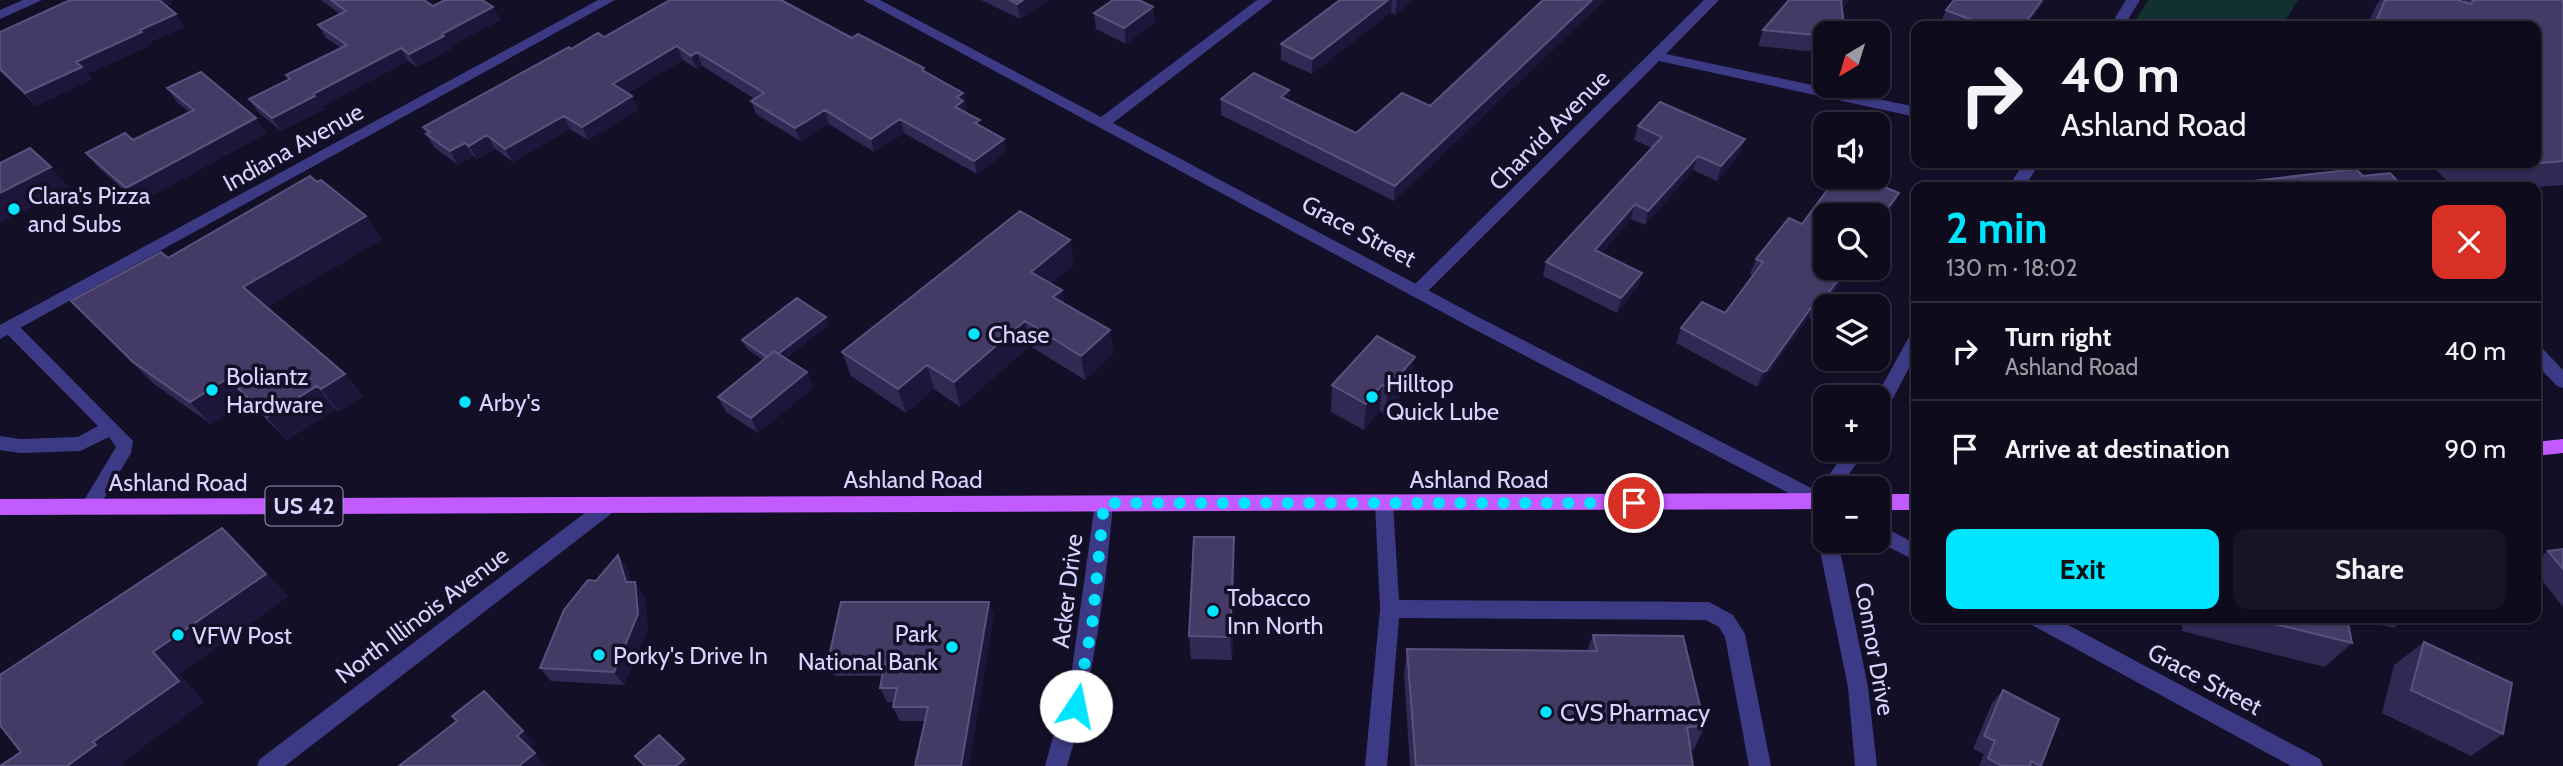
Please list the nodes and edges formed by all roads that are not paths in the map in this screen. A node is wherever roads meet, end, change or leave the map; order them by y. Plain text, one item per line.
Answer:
1 (35, 0) edge
2 (608, 0) edge
3 (870, 0) edge
4 (1266, 0) edge
5 (1712, 0) edge
6 (2133, 0) edge
7 (0, 15) edge
8 (2120, 21) edge
9 (1657, 55) junction
10 (1911, 110) edge
11 (1102, 124) junction
12 (1417, 292) junction
13 (5, 330) edge
14 (2541, 358) edge
15 (1910, 359) edge
16 (2563, 381) edge
17 (1890, 391) edge
18 (111, 428) junction
19 (0, 443) edge
20 (2563, 446) edge
21 (2541, 448) edge
22 (1813, 491) edge
23 (1813, 497) edge
24 (1890, 502) edge
25 (1911, 502) edge
26 (1104, 503) junction
27 (609, 505) junction
28 (1384, 505) junction
29 (0, 507) edge
30 (89, 507) junction
31 (1890, 539) edge
32 (1911, 550) edge
33 (1830, 553) edge
34 (1390, 609) junction
35 (2045, 623) edge
36 (268, 766) edge
37 (1056, 766) edge
38 (1376, 766) edge
39 (1760, 766) edge
40 (1867, 766) edge
41 (2312, 766) edge

1 - 7 street
2 - 13 street, Indiana Avenue
3 - 11 street, Grace Street
4 - 11 street
5 - 9 street, Charvid Avenue
6 - 8 street
9 - 10 street
9 - 12 street, Charvid Avenue
11 - 12 street, Grace Street
12 - 22 street, Grace Street
13 - 18 street
14 - 16 street
15 - 17 street
18 - 19 street
18 - 30 street
20 - 21 main road
23 - 28 main road, Ashland Road / US 42
24 - 25 main road
26 - 27 main road, Ashland Road / US 42
26 - 28 main road, Ashland Road / US 42
26 - 37 street, Acker Drive
27 - 30 main road, Ashland Road / US 42
27 - 36 street, North Illinois Avenue
28 - 34 street
29 - 30 main road, Ashland Road / US 42
31 - 32 street
33 - 40 street, Connor Drive
34 - 38 street
34 - 39 street
35 - 41 street, Grace Street

